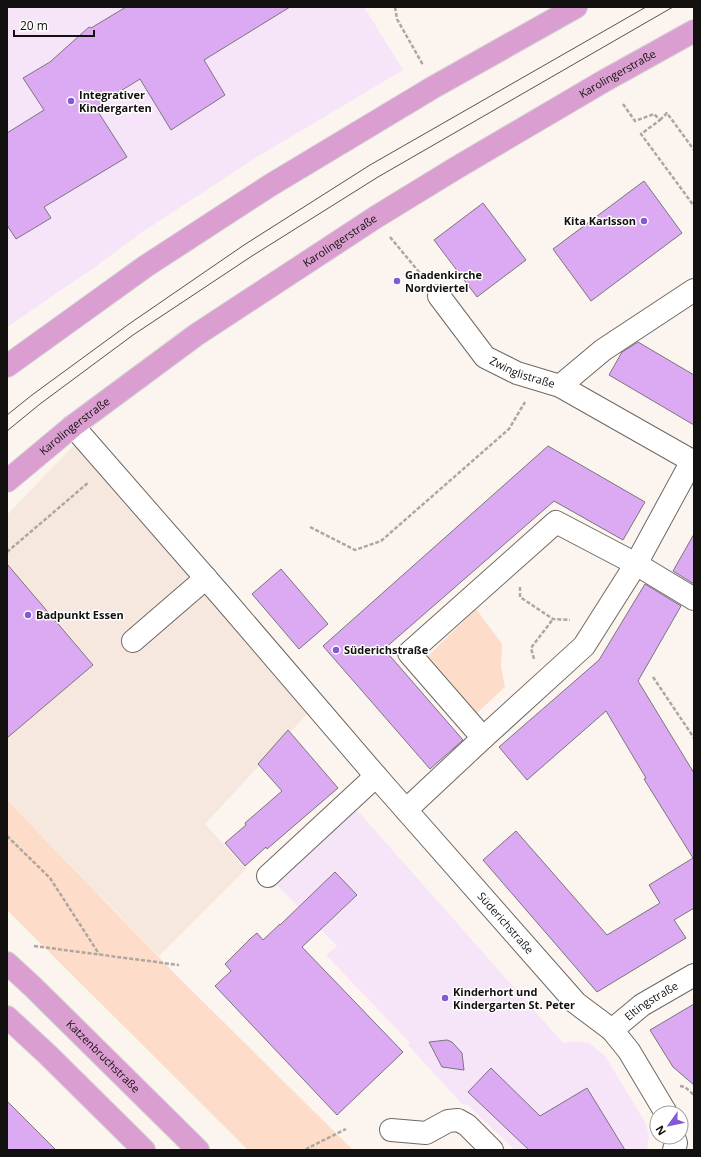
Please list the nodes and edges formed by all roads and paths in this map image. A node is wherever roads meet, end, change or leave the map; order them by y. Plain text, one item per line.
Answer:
1 (395, 7) edge
2 (576, 7) edge
3 (694, 32) edge
4 (424, 65) dead end
5 (623, 104) dead end
6 (660, 120) junction
7 (694, 150) edge
8 (694, 206) edge
9 (376, 217) junction
10 (694, 290) edge
11 (439, 296) joint
12 (7, 366) edge
13 (539, 379) junction
14 (560, 386) junction
15 (73, 426) junction
16 (693, 461) edge
17 (108, 466) junction
18 (7, 481) edge
19 (310, 527) dead end
20 (7, 552) edge
21 (521, 553) junction
22 (636, 564) junction
23 (206, 578) junction
24 (694, 598) edge
25 (553, 619) junction
26 (598, 623) junction
27 (133, 641) dead end
28 (534, 662) dead end
29 (653, 677) dead end
30 (483, 738) junction
31 (694, 738) edge
32 (376, 776) junction
33 (406, 810) junction
34 (7, 836) edge
35 (268, 876) dead end
36 (34, 946) dead end
37 (99, 954) junction
38 (7, 963) edge
39 (179, 964) dead end
40 (694, 975) edge
41 (7, 1017) edge
42 (612, 1030) junction
43 (661, 1105) edge
44 (346, 1129) dead end
45 (391, 1130) dead end
46 (144, 1150) edge
47 (198, 1150) edge
48 (306, 1150) edge
49 (492, 1150) edge

1 - 4 path
2 - 12 main road
3 - 9 main road, Karolingerstraße
5 - 6 path
6 - 7 path
6 - 8 path
9 - 11 path
9 - 15 main road, Karolingerstraße
10 - 14 street
11 - 13 street, Zwinglistraße
13 - 14 street, Zwinglistraße
13 - 19 path
14 - 16 street, Zwinglistraße
15 - 17 street, Süderichstraße
15 - 18 main road, Karolingerstraße
16 - 22 street
17 - 20 path
17 - 23 street, Süderichstraße
21 - 22 street
21 - 25 path
21 - 30 street
22 - 24 street
22 - 26 street
23 - 27 street
23 - 32 street, Süderichstraße
25 - 26 path
25 - 28 path
26 - 30 street
29 - 31 path
30 - 33 street
32 - 33 street, Süderichstraße
32 - 35 street
33 - 42 street, Süderichstraße
34 - 37 path
36 - 37 path
37 - 39 path
38 - 47 main road, Katzenbruchstraße
40 - 42 street, Eltingstraße
41 - 46 main road
42 - 43 street, Süderichstraße
44 - 48 path
45 - 49 street

